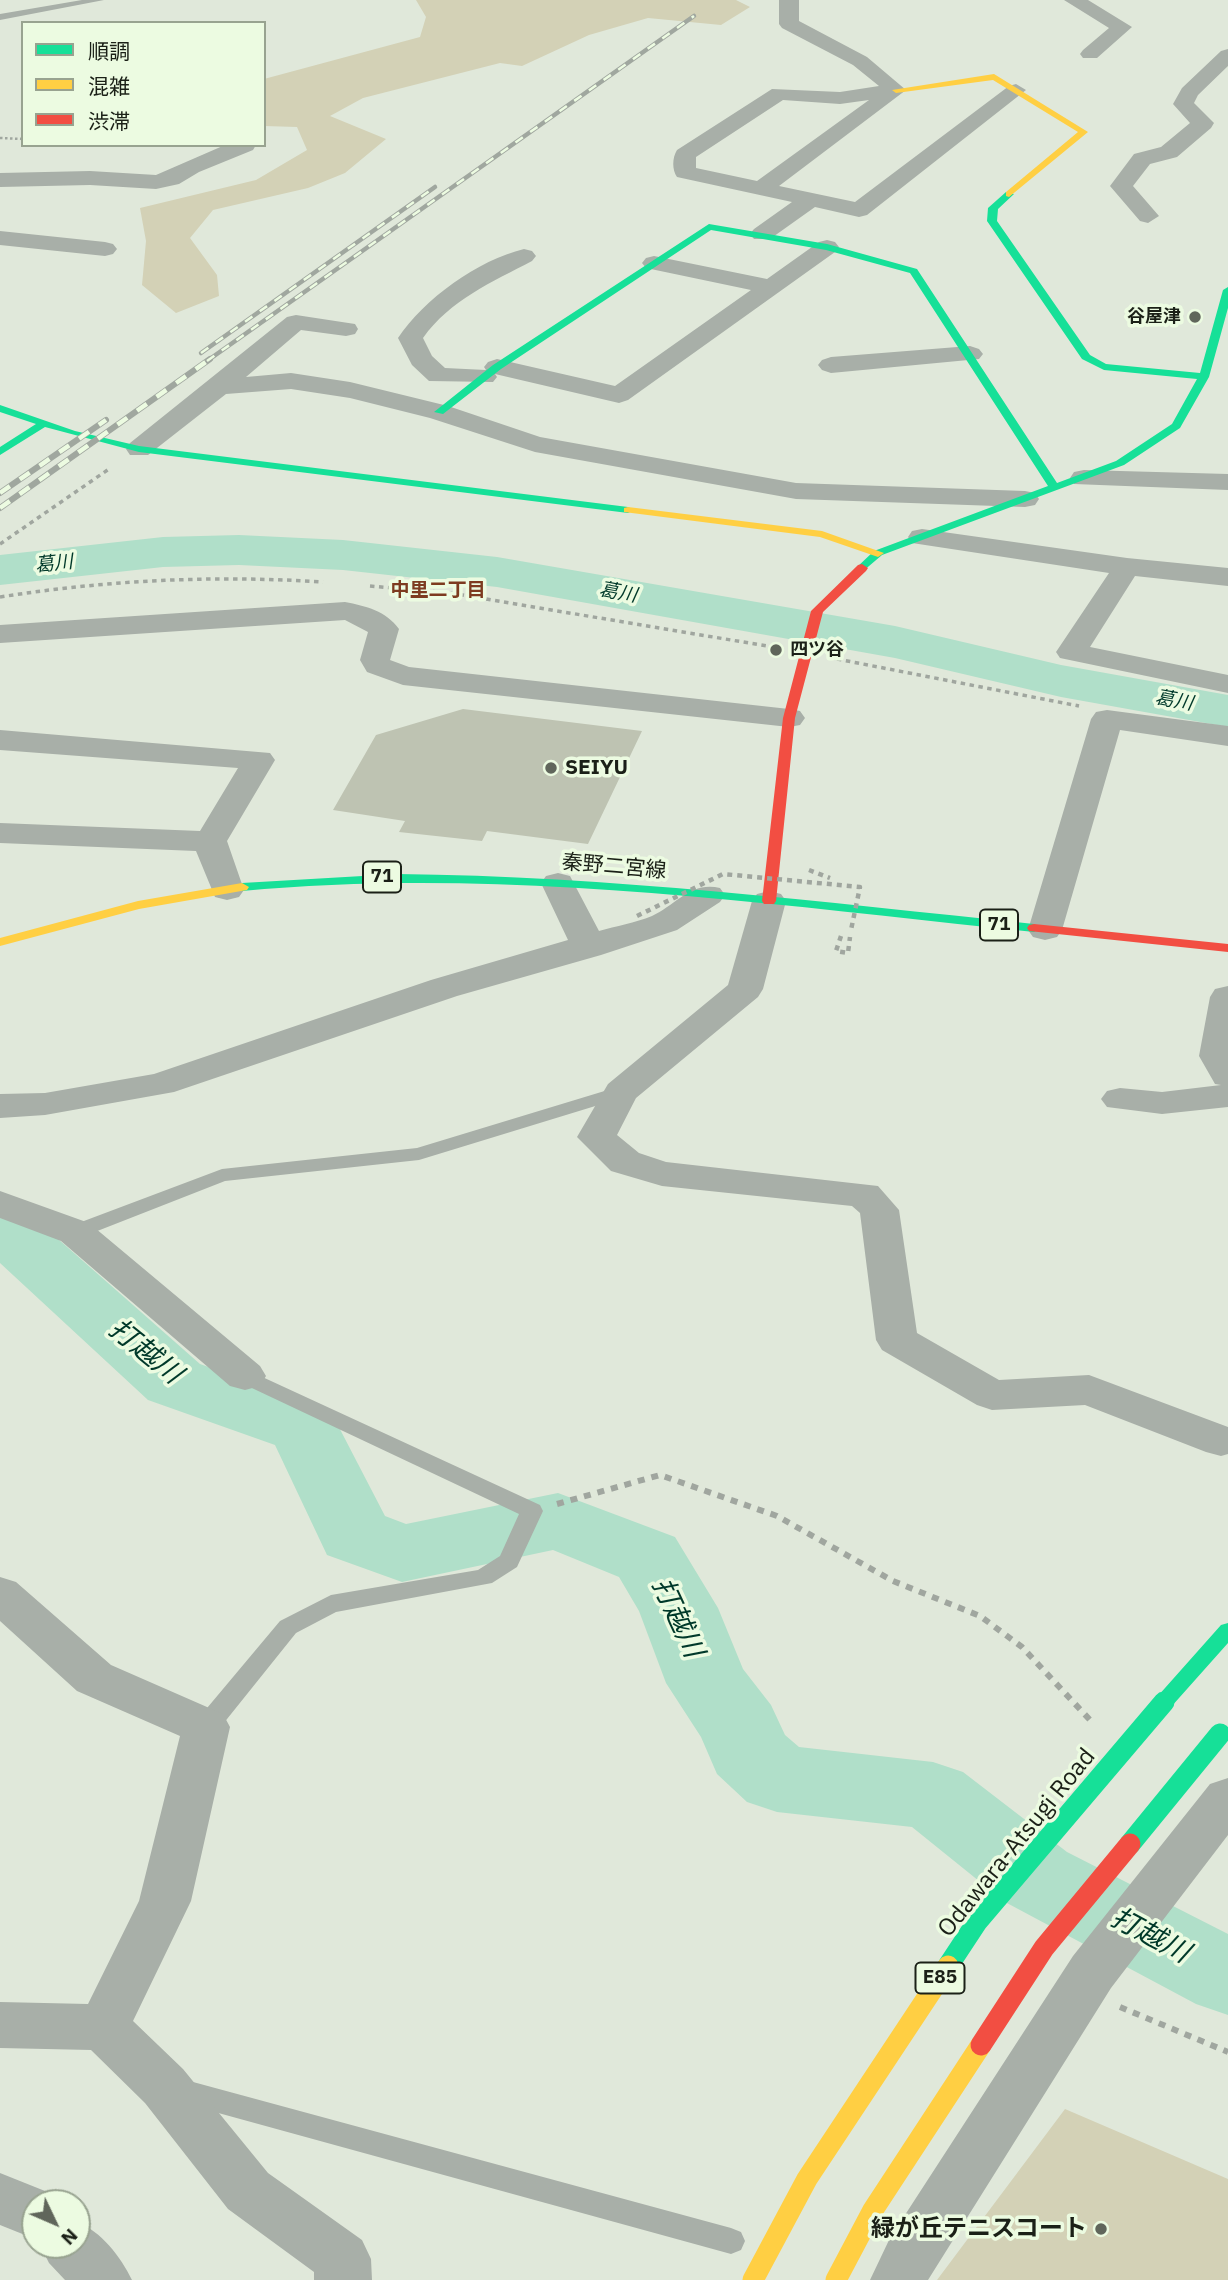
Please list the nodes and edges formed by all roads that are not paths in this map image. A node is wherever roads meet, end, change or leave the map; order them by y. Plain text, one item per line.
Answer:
1 (99, 0) edge
2 (789, 0) edge
3 (1074, 0) edge
4 (0, 17) edge
5 (1090, 54) dead end
6 (1228, 55) edge
7 (896, 90) junction
8 (1016, 90) junction
9 (240, 147) edge
10 (0, 180) edge
11 (759, 190) junction
12 (810, 200) junction
13 (1148, 216) dead end
14 (762, 234) junction
15 (0, 238) edge
16 (827, 247) junction
17 (105, 249) dead end
18 (524, 256) dead end
19 (654, 263) junction
20 (771, 287) junction
21 (1227, 296) edge
22 (346, 330) dead end
23 (970, 354) junction
24 (831, 365) dead end
25 (491, 372) junction
26 (1204, 377) junction
27 (219, 387) junction
28 (0, 408) edge
29 (439, 412) junction
30 (43, 424) junction
31 (139, 449) junction
32 (0, 452) edge
33 (1084, 478) junction
34 (1228, 482) edge
35 (1055, 488) junction
36 (1025, 499) junction
37 (922, 537) junction
38 (878, 553) junction
39 (1127, 567) junction
40 (1228, 577) edge
41 (0, 634) edge
42 (1228, 684) edge
43 (789, 718) junction
44 (1228, 736) edge
45 (0, 740) edge
46 (0, 833) edge
47 (210, 841) junction
48 (558, 883) junction
49 (227, 890) junction
50 (708, 895) junction
51 (769, 901) junction
52 (1045, 930) junction
53 (0, 942) edge
54 (589, 948) junction
55 (1228, 948) edge
56 (1228, 997) edge
57 (1228, 1076) edge
58 (621, 1092) junction
59 (1228, 1096) edge
60 (1121, 1099) dead end
61 (0, 1106) edge
62 (0, 1205) edge
63 (75, 1233) junction
64 (245, 1376) joint
65 (1221, 1441) dead end
66 (0, 1594) edge
67 (1228, 1630) edge
68 (206, 1727) junction
69 (1224, 1729) edge
70 (1228, 1798) edge
71 (0, 2025) edge
72 (103, 2027) junction
73 (164, 2086) junction
74 (0, 2198) edge
75 (21, 2207) edge
76 (731, 2241) dead end
77 (83, 2259) edge
78 (103, 2280) edge
79 (343, 2280) edge
80 (753, 2280) edge
81 (836, 2280) edge
82 (899, 2280) edge

1 - 4 lane
2 - 7 street
3 - 5 street
6 - 13 street
7 - 8 main road
7 - 11 street
7 - 11 street
8 - 12 street
8 - 26 main road
9 - 10 street
11 - 12 street
12 - 14 street
14 - 16 main road
14 - 19 main road
15 - 17 street
16 - 20 street
16 - 23 main road
18 - 25 street
19 - 20 street
19 - 25 main road
20 - 25 street
21 - 26 main road
22 - 27 street
23 - 24 street
23 - 35 main road
25 - 29 main road
26 - 33 main road
27 - 29 street
27 - 31 street
28 - 30 main road
29 - 36 street
30 - 31 main road
30 - 32 main road
31 - 38 main road
33 - 34 street
33 - 35 main road
35 - 36 main road
36 - 37 main road
37 - 38 main road
37 - 39 street
38 - 43 main road
39 - 40 street
39 - 42 street
41 - 43 street
43 - 51 main road
44 - 52 street
45 - 47 street
46 - 47 street
47 - 49 street
48 - 49 main road, 秦野二宮線 / 71
48 - 50 main road, 秦野二宮線 / 71
48 - 54 street
49 - 53 main road, 秦野二宮線 / 71
50 - 51 main road, 秦野二宮線 / 71
50 - 54 street
51 - 52 main road, 秦野二宮線 / 71
51 - 58 street
52 - 55 main road, 秦野二宮線 / 71
54 - 61 street
56 - 57 street
58 - 63 lane
58 - 65 street
59 - 60 street
62 - 63 street
63 - 64 street
64 - 68 lane
66 - 68 street
67 - 80 main road, Odawara-Atsugi Road / E85, bridge
68 - 72 street
69 - 81 main road, bridge
70 - 82 street
71 - 72 street
72 - 73 street
73 - 76 lane
73 - 79 street
74 - 75 street
77 - 78 street

